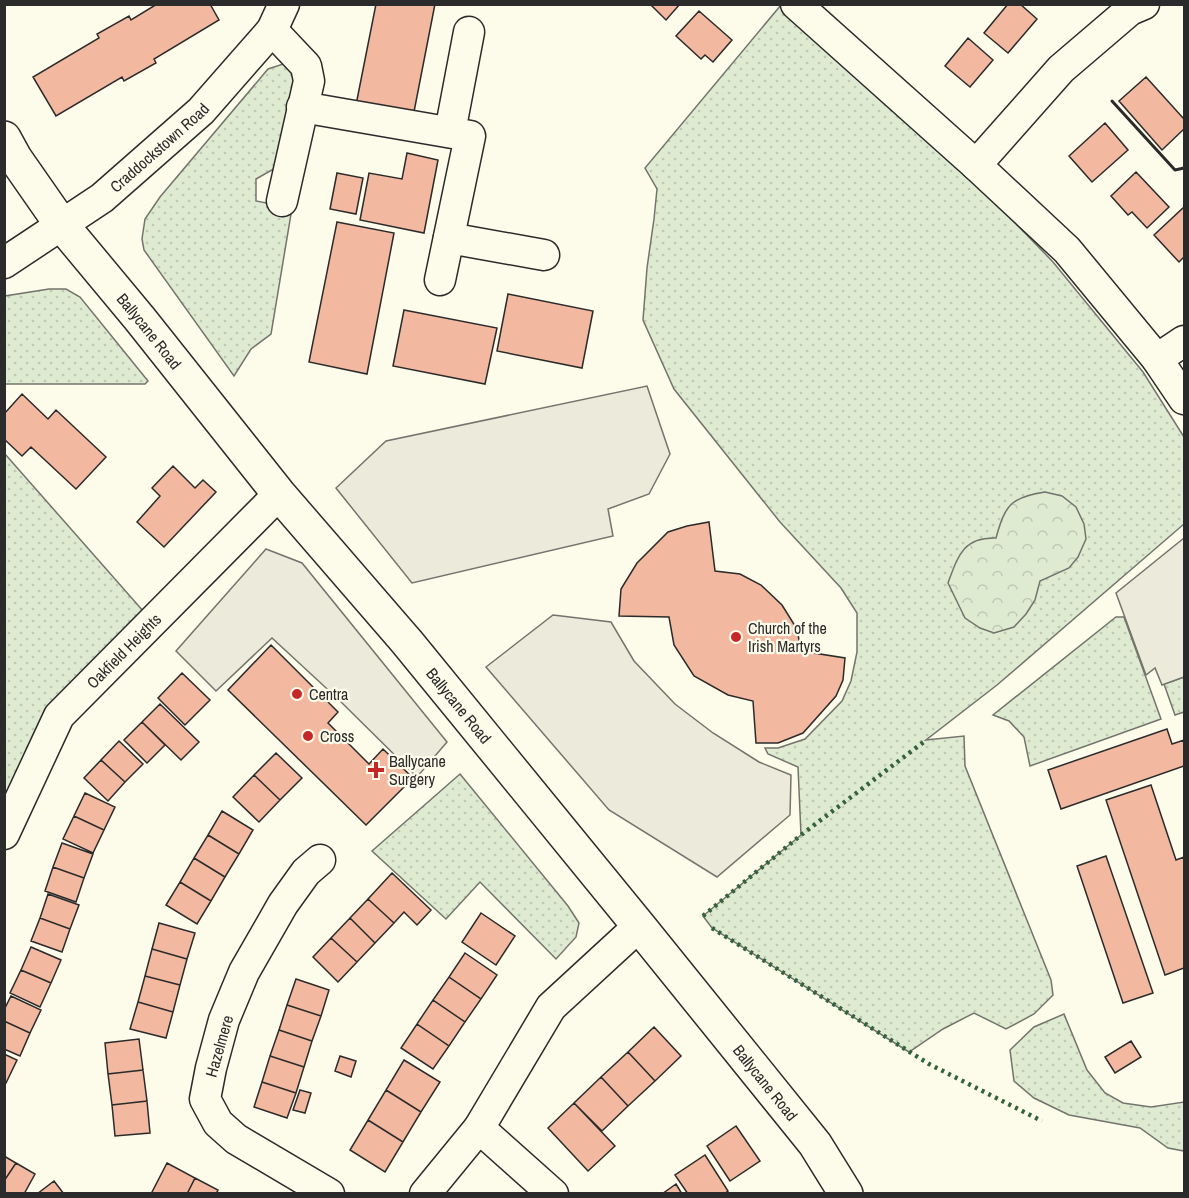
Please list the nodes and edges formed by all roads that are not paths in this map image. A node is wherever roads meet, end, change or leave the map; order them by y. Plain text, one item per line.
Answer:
1 (796, 4) edge
2 (1144, 4) edge
3 (278, 17) edge
4 (469, 32) dead end
5 (302, 107) junction
6 (450, 132) junction
7 (4, 138) edge
8 (976, 165) junction
9 (282, 201) dead end
10 (61, 224) junction
11 (449, 238) junction
12 (544, 255) dead end
13 (4, 263) edge
14 (440, 280) dead end
15 (1185, 341) edge
16 (1157, 359) junction
17 (1185, 399) edge
18 (279, 494) junction
19 (4, 834) edge
20 (320, 860) dead end
21 (639, 926) junction
22 (478, 1128) junction
23 (329, 1194) edge
24 (426, 1194) edge
25 (552, 1194) edge
26 (846, 1194) edge

1 - 8 street
2 - 8 street
3 - 5 street
3 - 10 street, Craddockstown Road
4 - 6 street
5 - 6 street
5 - 9 street
6 - 11 street
7 - 10 main road, Ballycane Road
8 - 16 street
10 - 13 street, Craddockstown Road
10 - 18 main road, Ballycane Road
11 - 12 street
11 - 14 street
15 - 16 street
16 - 17 street
18 - 19 street, Oakfield Heights
18 - 21 main road, Ballycane Road
20 - 23 street, Hazelmere
21 - 22 street
21 - 26 main road, Ballycane Road
22 - 24 street
22 - 25 street

